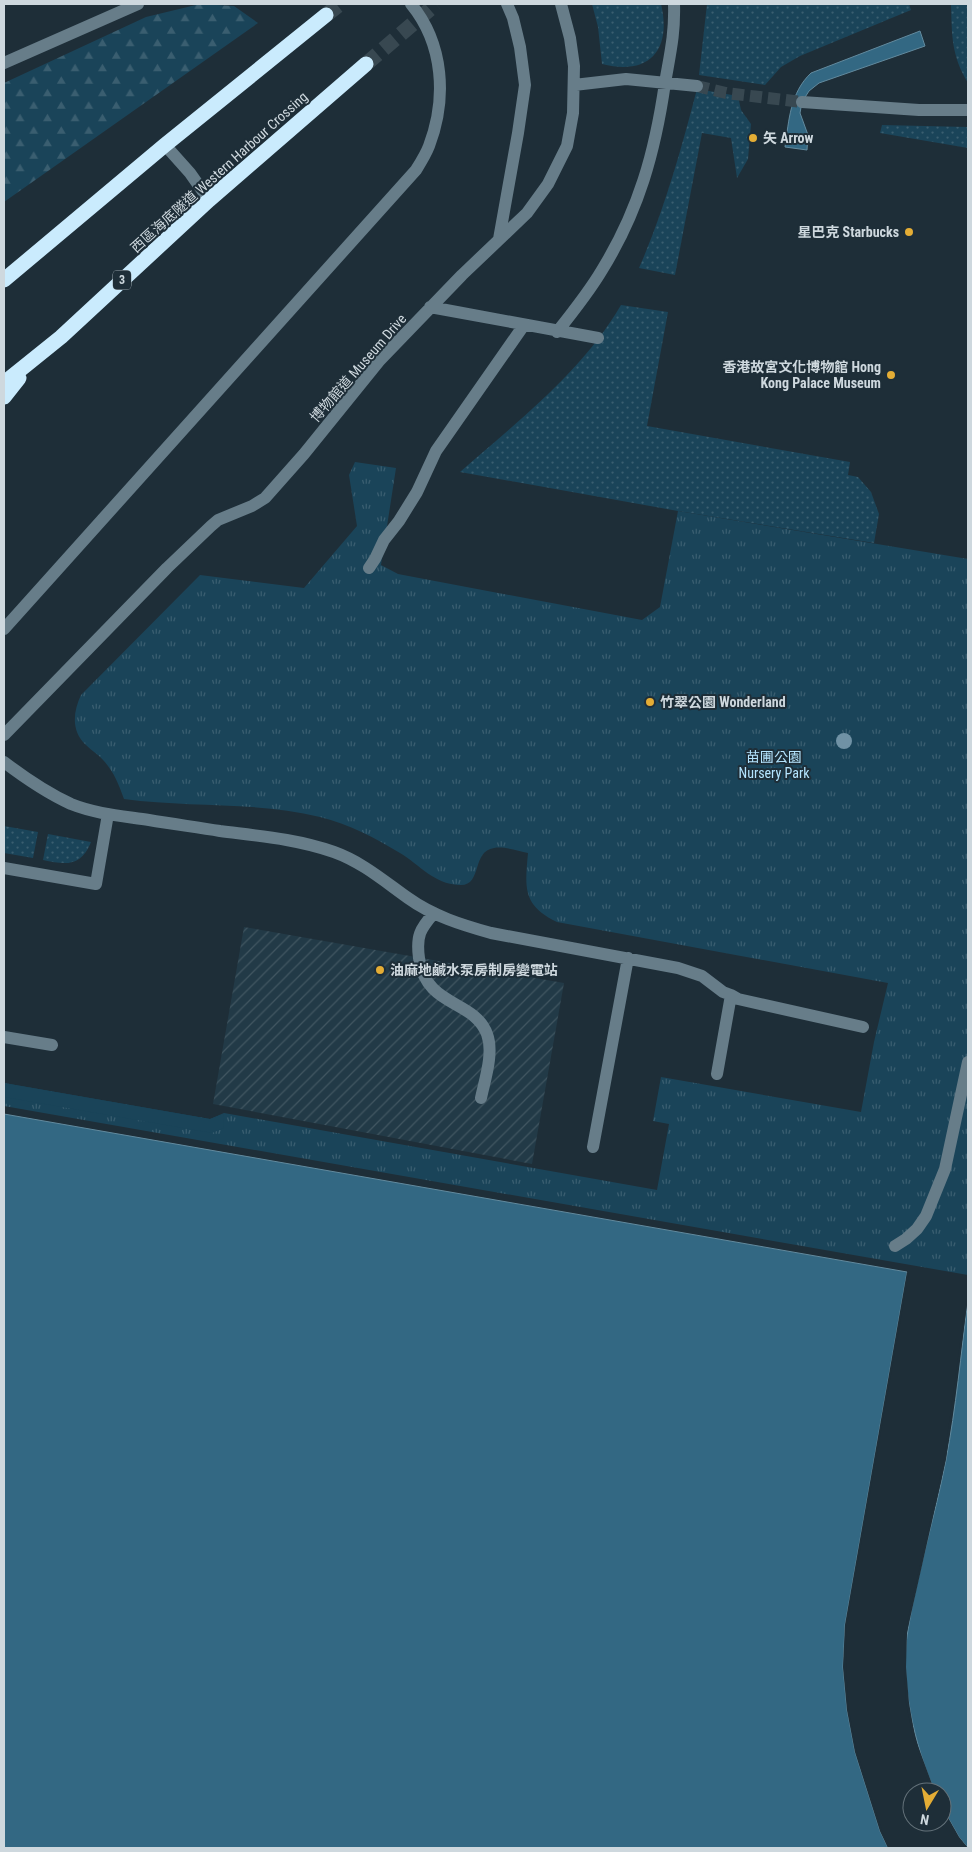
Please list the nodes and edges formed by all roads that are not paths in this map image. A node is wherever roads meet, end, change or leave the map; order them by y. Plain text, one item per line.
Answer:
1 (138, 4) edge
2 (411, 4) edge
3 (507, 4) edge
4 (561, 4) edge
5 (674, 4) edge
6 (326, 15) tunnel mouth
7 (4, 63) edge
8 (366, 64) tunnel mouth
9 (666, 82) junction
10 (574, 85) junction
11 (697, 86) tunnel mouth
12 (802, 102) tunnel mouth
13 (968, 110) edge
14 (165, 145) junction
15 (209, 200) junction
16 (499, 239) junction
17 (4, 280) edge
18 (430, 307) junction
19 (524, 325) junction
20 (557, 332) junction
21 (598, 338) dead end
22 (33, 359) junction
23 (4, 383) edge
24 (4, 398) edge
25 (369, 568) dead end
26 (4, 629) edge
27 (4, 735) edge
28 (4, 762) edge
29 (108, 814) junction
30 (4, 868) edge
31 (434, 914) junction
32 (628, 958) junction
33 (730, 995) junction
34 (863, 1027) dead end
35 (4, 1037) edge
36 (52, 1045) dead end
37 (968, 1062) edge
38 (717, 1074) dead end
39 (481, 1098) dead end
40 (593, 1147) dead end
41 (895, 1246) dead end

1 - 7 street
2 - 26 street
3 - 16 street
4 - 10 street, 博物館道 Museum Drive
5 - 9 street
6 - 14 highway
8 - 15 highway, 西區海底隧道 Western Harbour Crossing / 3
9 - 10 street
9 - 11 street
9 - 20 street
10 - 16 street, 博物館道 Museum Drive
12 - 13 street
14 - 15 street
14 - 17 highway
15 - 22 highway, 西區海底隧道 Western Harbour Crossing / 3
16 - 18 street, 博物館道 Museum Drive
18 - 19 street
18 - 27 street, 博物館道 Museum Drive
19 - 20 street
19 - 25 street
20 - 21 street
22 - 23 highway, 西區海底隧道 Western Harbour Crossing / 3
22 - 24 highway
28 - 29 street
29 - 30 street
29 - 31 street
31 - 32 street
31 - 39 street
32 - 33 street
32 - 40 street
33 - 34 street
33 - 38 street
35 - 36 street
37 - 41 street

